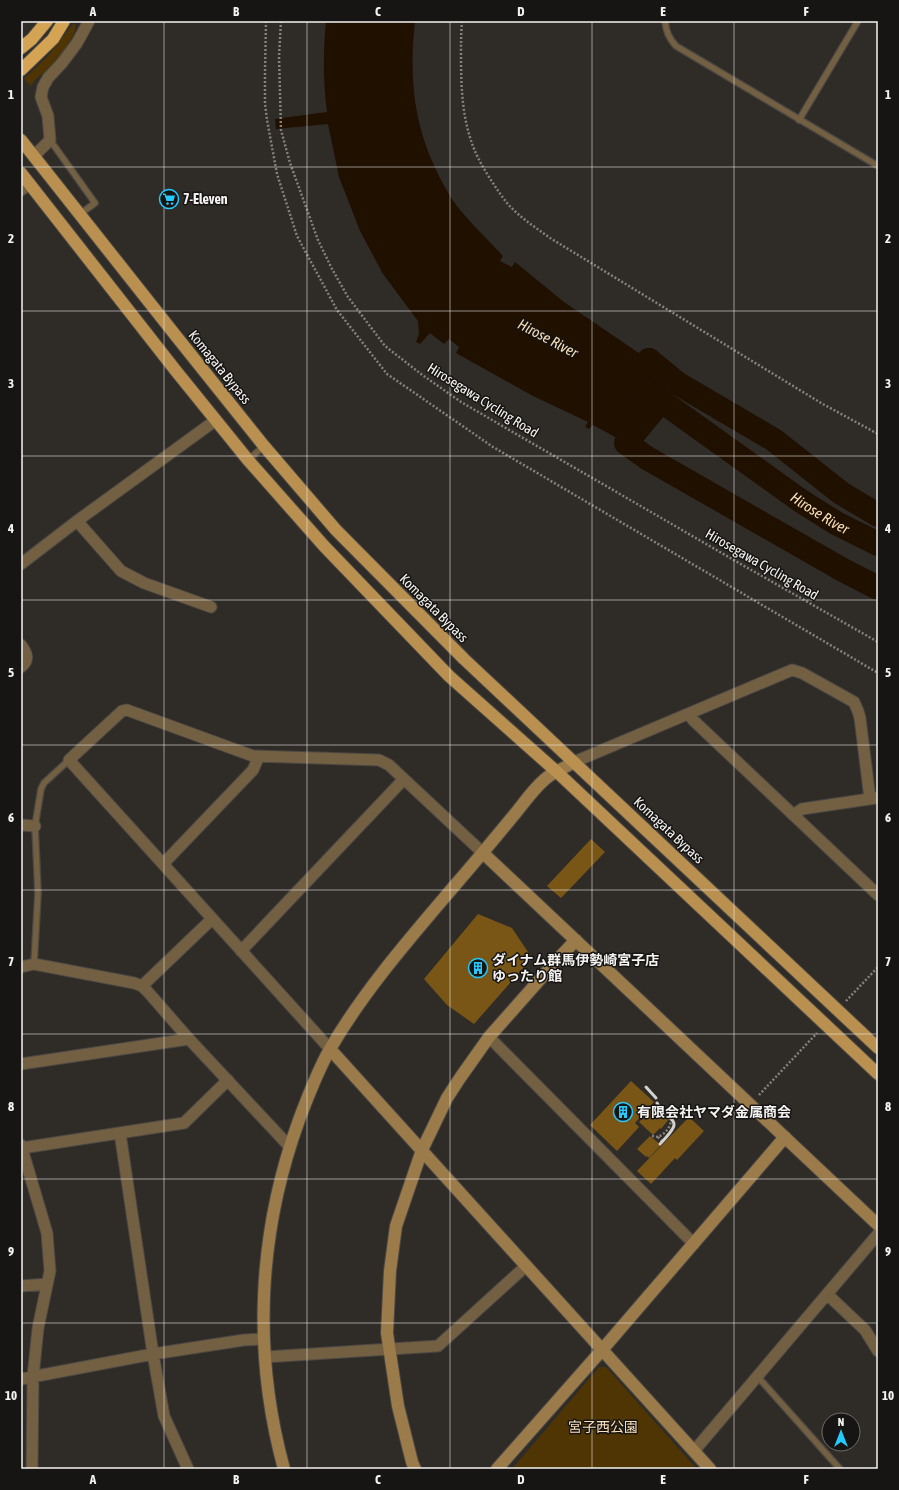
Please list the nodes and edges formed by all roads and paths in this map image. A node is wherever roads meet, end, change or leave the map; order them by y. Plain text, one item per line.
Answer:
1 (47, 21) edge
2 (64, 21) edge
3 (89, 21) edge
4 (266, 21) edge
5 (281, 21) edge
6 (462, 21) edge
7 (665, 21) edge
8 (858, 21) edge
9 (21, 48) edge
10 (21, 70) edge
11 (799, 120) junction
12 (21, 140) edge
13 (50, 140) junction
14 (34, 156) junction
15 (878, 166) edge
16 (21, 173) edge
17 (25, 187) edge
18 (80, 214) junction
19 (216, 420) junction
20 (878, 434) edge
21 (264, 446) junction
22 (248, 460) junction
23 (78, 521) junction
24 (21, 564) edge
25 (211, 607) dead end
26 (878, 642) edge
27 (21, 646) edge
28 (21, 667) edge
29 (878, 673) edge
30 (689, 714) junction
31 (258, 756) junction
32 (69, 760) junction
33 (574, 762) junction
34 (557, 772) junction
35 (404, 779) junction
36 (874, 798) edge
37 (793, 815) junction
38 (21, 825) edge
39 (35, 826) junction
40 (483, 853) junction
41 (163, 864) junction
42 (878, 894) edge
43 (212, 919) junction
44 (576, 940) junction
45 (241, 951) junction
46 (34, 964) junction
47 (21, 966) edge
48 (878, 967) edge
49 (142, 986) junction
50 (838, 1010) junction
51 (825, 1024) junction
52 (489, 1037) junction
53 (189, 1039) junction
54 (878, 1048) edge
55 (330, 1049) junction
56 (21, 1064) edge
57 (878, 1074) edge
58 (228, 1080) junction
59 (750, 1104) junction
60 (671, 1119) dead end
61 (120, 1133) junction
62 (652, 1136) dead end
63 (658, 1137) junction
64 (785, 1137) junction
65 (663, 1142) dead end
66 (22, 1146) edge
67 (289, 1146) junction
68 (422, 1150) junction
69 (878, 1225) edge
70 (878, 1234) edge
71 (694, 1244) junction
72 (526, 1266) junction
73 (47, 1284) junction
74 (21, 1286) edge
75 (827, 1294) junction
76 (263, 1339) junction
77 (389, 1349) junction
78 (602, 1350) junction
79 (878, 1351) edge
80 (153, 1354) junction
81 (265, 1357) junction
82 (757, 1376) junction
83 (33, 1377) junction
84 (21, 1379) edge
85 (694, 1451) junction
86 (32, 1469) edge
87 (188, 1469) edge
88 (284, 1469) edge
89 (415, 1469) edge
90 (497, 1469) edge
91 (710, 1469) edge
92 (840, 1469) edge

1 - 9 highway
2 - 10 highway
3 - 13 street
4 - 29 path
5 - 26 path, Hirosegawa Cycling Road
6 - 20 path
7 - 11 lane
8 - 11 lane
11 - 15 lane
12 - 14 main road, Komagata Bypass
13 - 14 street
13 - 18 lane
14 - 18 main road, Komagata Bypass
16 - 17 main road
17 - 19 main road
18 - 21 main road, Komagata Bypass
19 - 22 main road
19 - 23 street
21 - 22 lane
21 - 33 main road, Komagata Bypass
22 - 34 main road
23 - 24 street
23 - 25 street
27 - 28 street
30 - 33 street
30 - 36 street
30 - 37 street
31 - 32 street
31 - 35 street
31 - 41 street
32 - 39 lane
32 - 41 street
33 - 34 street
33 - 50 main road, Komagata Bypass
34 - 40 street
34 - 51 main road
35 - 40 street
35 - 45 street
36 - 37 street
37 - 42 street
38 - 39 street
39 - 46 lane
40 - 44 street
40 - 55 street
41 - 43 street
43 - 45 street
43 - 49 street
44 - 52 street
44 - 59 street
45 - 55 street
46 - 47 street
46 - 49 street
48 - 50 path
49 - 53 street
50 - 54 main road, Komagata Bypass
51 - 57 main road
51 - 59 path
52 - 68 street
52 - 71 street
53 - 56 street
53 - 58 street
55 - 67 street
55 - 68 street
58 - 61 street
58 - 67 street
59 - 64 street
60 - 63 path
61 - 66 street
61 - 80 street
62 - 63 path
63 - 65 path
64 - 69 street
64 - 71 street
66 - 73 street
67 - 76 street
68 - 72 street
68 - 77 street
70 - 75 street
71 - 78 street
72 - 77 street
72 - 78 street
73 - 74 street
73 - 83 street
75 - 79 street
75 - 82 street
76 - 80 street
76 - 81 street
77 - 81 street
77 - 89 street
78 - 85 street
78 - 90 street
80 - 83 street
80 - 87 street
81 - 88 street
82 - 85 street
82 - 92 lane
83 - 84 street
83 - 86 street
85 - 91 street

